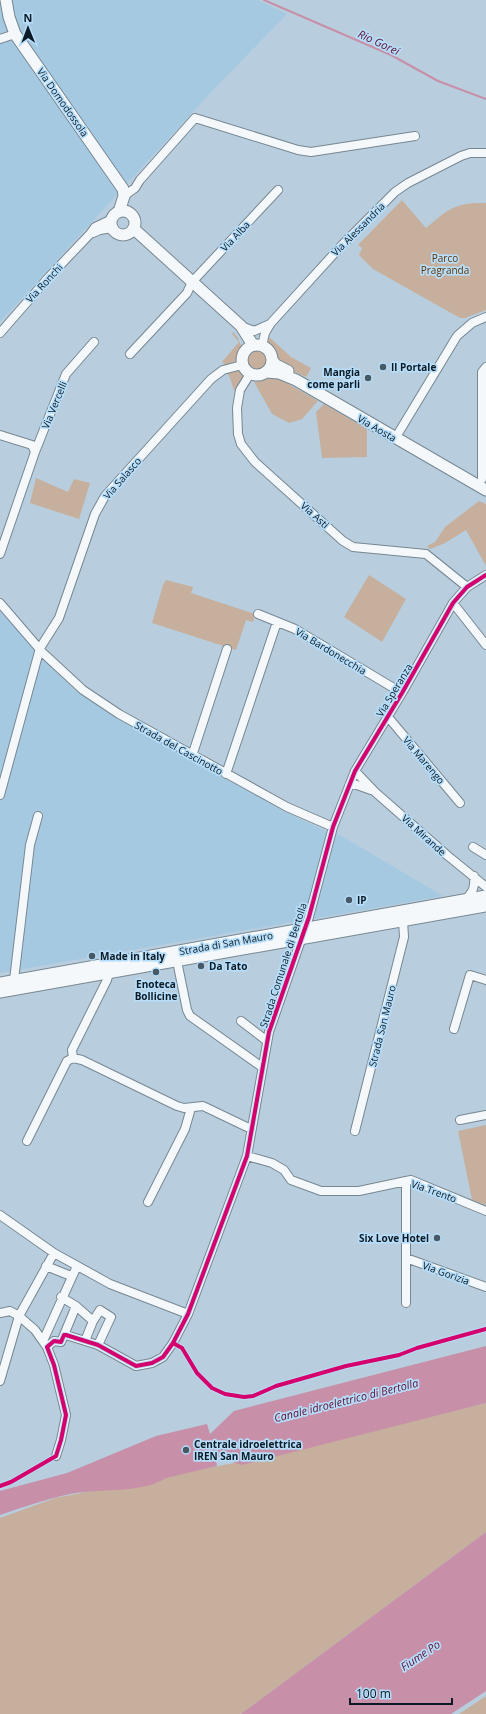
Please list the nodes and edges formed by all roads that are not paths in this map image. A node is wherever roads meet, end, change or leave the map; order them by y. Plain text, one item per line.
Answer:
1 (6, 0) edge
2 (16, 34) junction
3 (0, 39) edge
4 (415, 136) dead end
5 (486, 153) edge
6 (278, 190) dead end
7 (120, 208) junction
8 (132, 232) junction
9 (190, 285) junction
10 (486, 317) edge
11 (271, 323) junction
12 (241, 326) junction
13 (0, 333) edge
14 (94, 342) dead end
15 (254, 347) junction
16 (130, 354) dead end
17 (272, 360) junction
18 (242, 365) junction
19 (486, 367) edge
20 (266, 372) junction
21 (250, 374) junction
22 (352, 409) junction
23 (399, 432) junction
24 (0, 435) edge
25 (35, 452) junction
26 (484, 480) edge
27 (486, 490) edge
28 (0, 554) edge
29 (486, 575) edge
30 (467, 587) junction
31 (453, 602) junction
32 (0, 603) edge
33 (258, 614) dead end
34 (277, 622) junction
35 (486, 645) edge
36 (40, 648) junction
37 (227, 649) dead end
38 (402, 693) junction
39 (388, 717) junction
40 (192, 756) junction
41 (355, 771) junction
42 (226, 774) junction
43 (349, 786) junction
44 (375, 792) junction
45 (0, 795) edge
46 (460, 804) dead end
47 (38, 816) dead end
48 (333, 827) junction
49 (473, 848) dead end
50 (486, 855) edge
51 (474, 876) junction
52 (486, 887) edge
53 (486, 896) edge
54 (466, 900) junction
55 (486, 906) edge
56 (441, 909) junction
57 (403, 921) junction
58 (304, 929) junction
59 (300, 940) junction
60 (177, 961) junction
61 (108, 968) junction
62 (14, 980) junction
63 (486, 980) edge
64 (0, 983) edge
65 (0, 992) edge
66 (241, 1021) dead end
67 (454, 1029) dead end
68 (267, 1041) junction
69 (73, 1058) junction
70 (262, 1067) junction
71 (191, 1108) junction
72 (486, 1115) edge
73 (460, 1120) dead end
74 (251, 1129) junction
75 (355, 1131) dead end
76 (27, 1141) dead end
77 (247, 1156) junction
78 (406, 1181) junction
79 (148, 1202) dead end
80 (486, 1211) edge
81 (0, 1215) edge
82 (54, 1254) junction
83 (406, 1258) junction
84 (46, 1266) junction
85 (76, 1266) junction
86 (71, 1276) junction
87 (486, 1287) edge
88 (61, 1297) junction
89 (406, 1303) dead end
90 (76, 1306) junction
91 (0, 1313) edge
92 (188, 1314) junction
93 (19, 1316) junction
94 (93, 1321) junction
95 (64, 1335) junction
96 (85, 1341) junction
97 (45, 1344) junction
98 (98, 1345) junction
99 (0, 1381) edge
100 (56, 1456) dead end

1 - 2 street, Via Domodossola
2 - 3 street
2 - 7 street, Via Domodossola
4 - 7 street, Via Ronchi
5 - 11 street, Via Alessandria
6 - 9 street, Via Alba
7 - 8 street, Via Domodossola
7 - 8 street
7 - 13 street, Via Ronchi
8 - 9 street
9 - 12 street
9 - 15 street
9 - 16 street
10 - 23 street
11 - 12 street
11 - 15 street, Via Alessandria
12 - 15 street
14 - 25 street, Via Vercelli
15 - 17 street
15 - 18 street
17 - 20 street
17 - 22 street, Via Aosta
18 - 21 street
18 - 36 street, Via Salasco
19 - 26 street
20 - 21 street
20 - 22 street, Via Aosta
21 - 30 street, Via Asti
22 - 23 street, Via Aosta
22 - 27 street, Via Aosta
23 - 26 street, Via Aosta
24 - 25 street
25 - 28 street, Via Vercelli
29 - 30 street, Via Speranza
30 - 31 street, Via Speranza
31 - 35 street
31 - 38 street, Via Speranza
32 - 36 street, Strada del Cascinotto
33 - 34 street, Via Bardonecchia
34 - 38 street, Via Bardonecchia
34 - 42 street
36 - 40 street, Strada del Cascinotto
36 - 45 street
37 - 40 street
38 - 39 street, Via Speranza
39 - 41 street, Via Speranza
39 - 46 street, Via Marengo
40 - 42 street, Strada del Cascinotto
41 - 43 street, Via Speranza
41 - 44 street, Via Mirande
42 - 48 street, Strada del Cascinotto
43 - 44 street, Via Mirande
43 - 48 street, Via Speranza
44 - 51 street, Via Mirande
47 - 62 street
48 - 58 street, Strada Comunale di Bertolla
49 - 50 street
51 - 52 street, Via Mirande
51 - 54 street
53 - 54 street
54 - 56 street
55 - 56 street
56 - 57 street, Strada di San Mauro
56 - 58 street, Strada di San Mauro
57 - 59 street, Strada di San Mauro
57 - 75 street, Strada San Mauro
58 - 59 street, Strada Comunale di Bertolla
58 - 61 street, Strada di San Mauro
59 - 60 street, Strada di San Mauro
59 - 68 street, Strada Comunale di Bertolla
60 - 61 street, Strada di San Mauro
60 - 70 street, Strada di San Mauro
61 - 62 street, Strada di San Mauro
61 - 65 street, Strada di San Mauro
61 - 69 street
62 - 64 street, Strada di San Mauro
63 - 67 street
66 - 68 street, Strada Comunale di Bertolla
68 - 70 street, Strada Comunale di Bertolla
69 - 71 street
69 - 76 street
70 - 74 street, Strada Comunale di Bertolla
71 - 74 street
71 - 79 street
72 - 73 street
74 - 77 street, Strada Comunale di Bertolla
77 - 78 street
77 - 92 street, Strada Comunale di Bertolla
78 - 80 street, Via Trento
78 - 83 street, Via Trento
81 - 82 street
82 - 84 street
82 - 85 street
83 - 87 street, Via Gorizia
83 - 89 street, Via Trento
84 - 86 street
84 - 93 street
85 - 86 street
85 - 92 street
86 - 88 street
88 - 90 street
88 - 97 street
90 - 94 street
90 - 95 street
91 - 93 street
92 - 98 street, Strada Comunale di Bertolla
93 - 97 street
93 - 99 street
94 - 96 street
94 - 98 street
95 - 96 street, Strada Comunale di Bertolla
95 - 97 street
96 - 98 street, Strada Comunale di Bertolla
97 - 100 street

